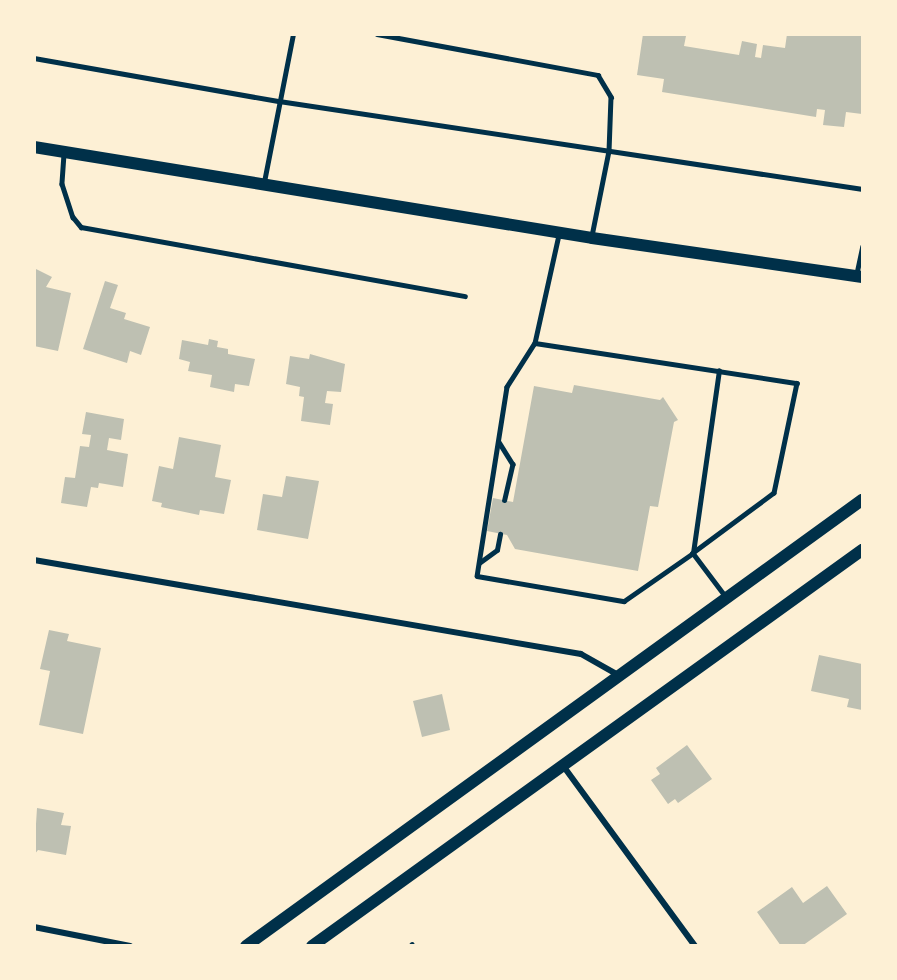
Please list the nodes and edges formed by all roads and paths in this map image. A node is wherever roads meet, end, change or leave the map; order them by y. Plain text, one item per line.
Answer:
1 (293, 34) edge
2 (377, 34) edge
3 (34, 58) edge
4 (279, 101) junction
5 (34, 147) edge
6 (64, 151) junction
7 (609, 151) junction
8 (263, 186) junction
9 (862, 189) edge
10 (560, 232) junction
11 (592, 238) junction
12 (862, 246) edge
13 (859, 276) edge
14 (465, 296) dead end
15 (535, 343) junction
16 (719, 371) junction
17 (499, 442) junction
18 (506, 500) dead end
19 (862, 500) edge
20 (500, 534) dead end
21 (693, 553) junction
22 (861, 555) edge
23 (34, 560) edge
24 (479, 563) junction
25 (728, 600) junction
26 (620, 676) junction
27 (564, 767) junction
28 (34, 927) edge
29 (130, 945) edge
30 (246, 945) edge
31 (312, 945) edge
32 (695, 945) edge

1 - 4 lane
2 - 7 lane
3 - 4 lane
4 - 7 lane
4 - 8 lane
5 - 6 main road
6 - 8 main road
6 - 14 lane
7 - 9 lane
7 - 11 lane
8 - 10 main road
10 - 11 main road
10 - 15 lane
11 - 13 main road
12 - 13 lane
15 - 16 lane
15 - 17 lane
16 - 21 lane
16 - 21 lane
17 - 18 lane
17 - 24 lane
19 - 25 main road
20 - 24 lane
21 - 24 lane
21 - 25 lane
22 - 27 main road
23 - 26 street
25 - 26 main road
26 - 30 main road
27 - 31 main road
27 - 32 street
28 - 29 street

